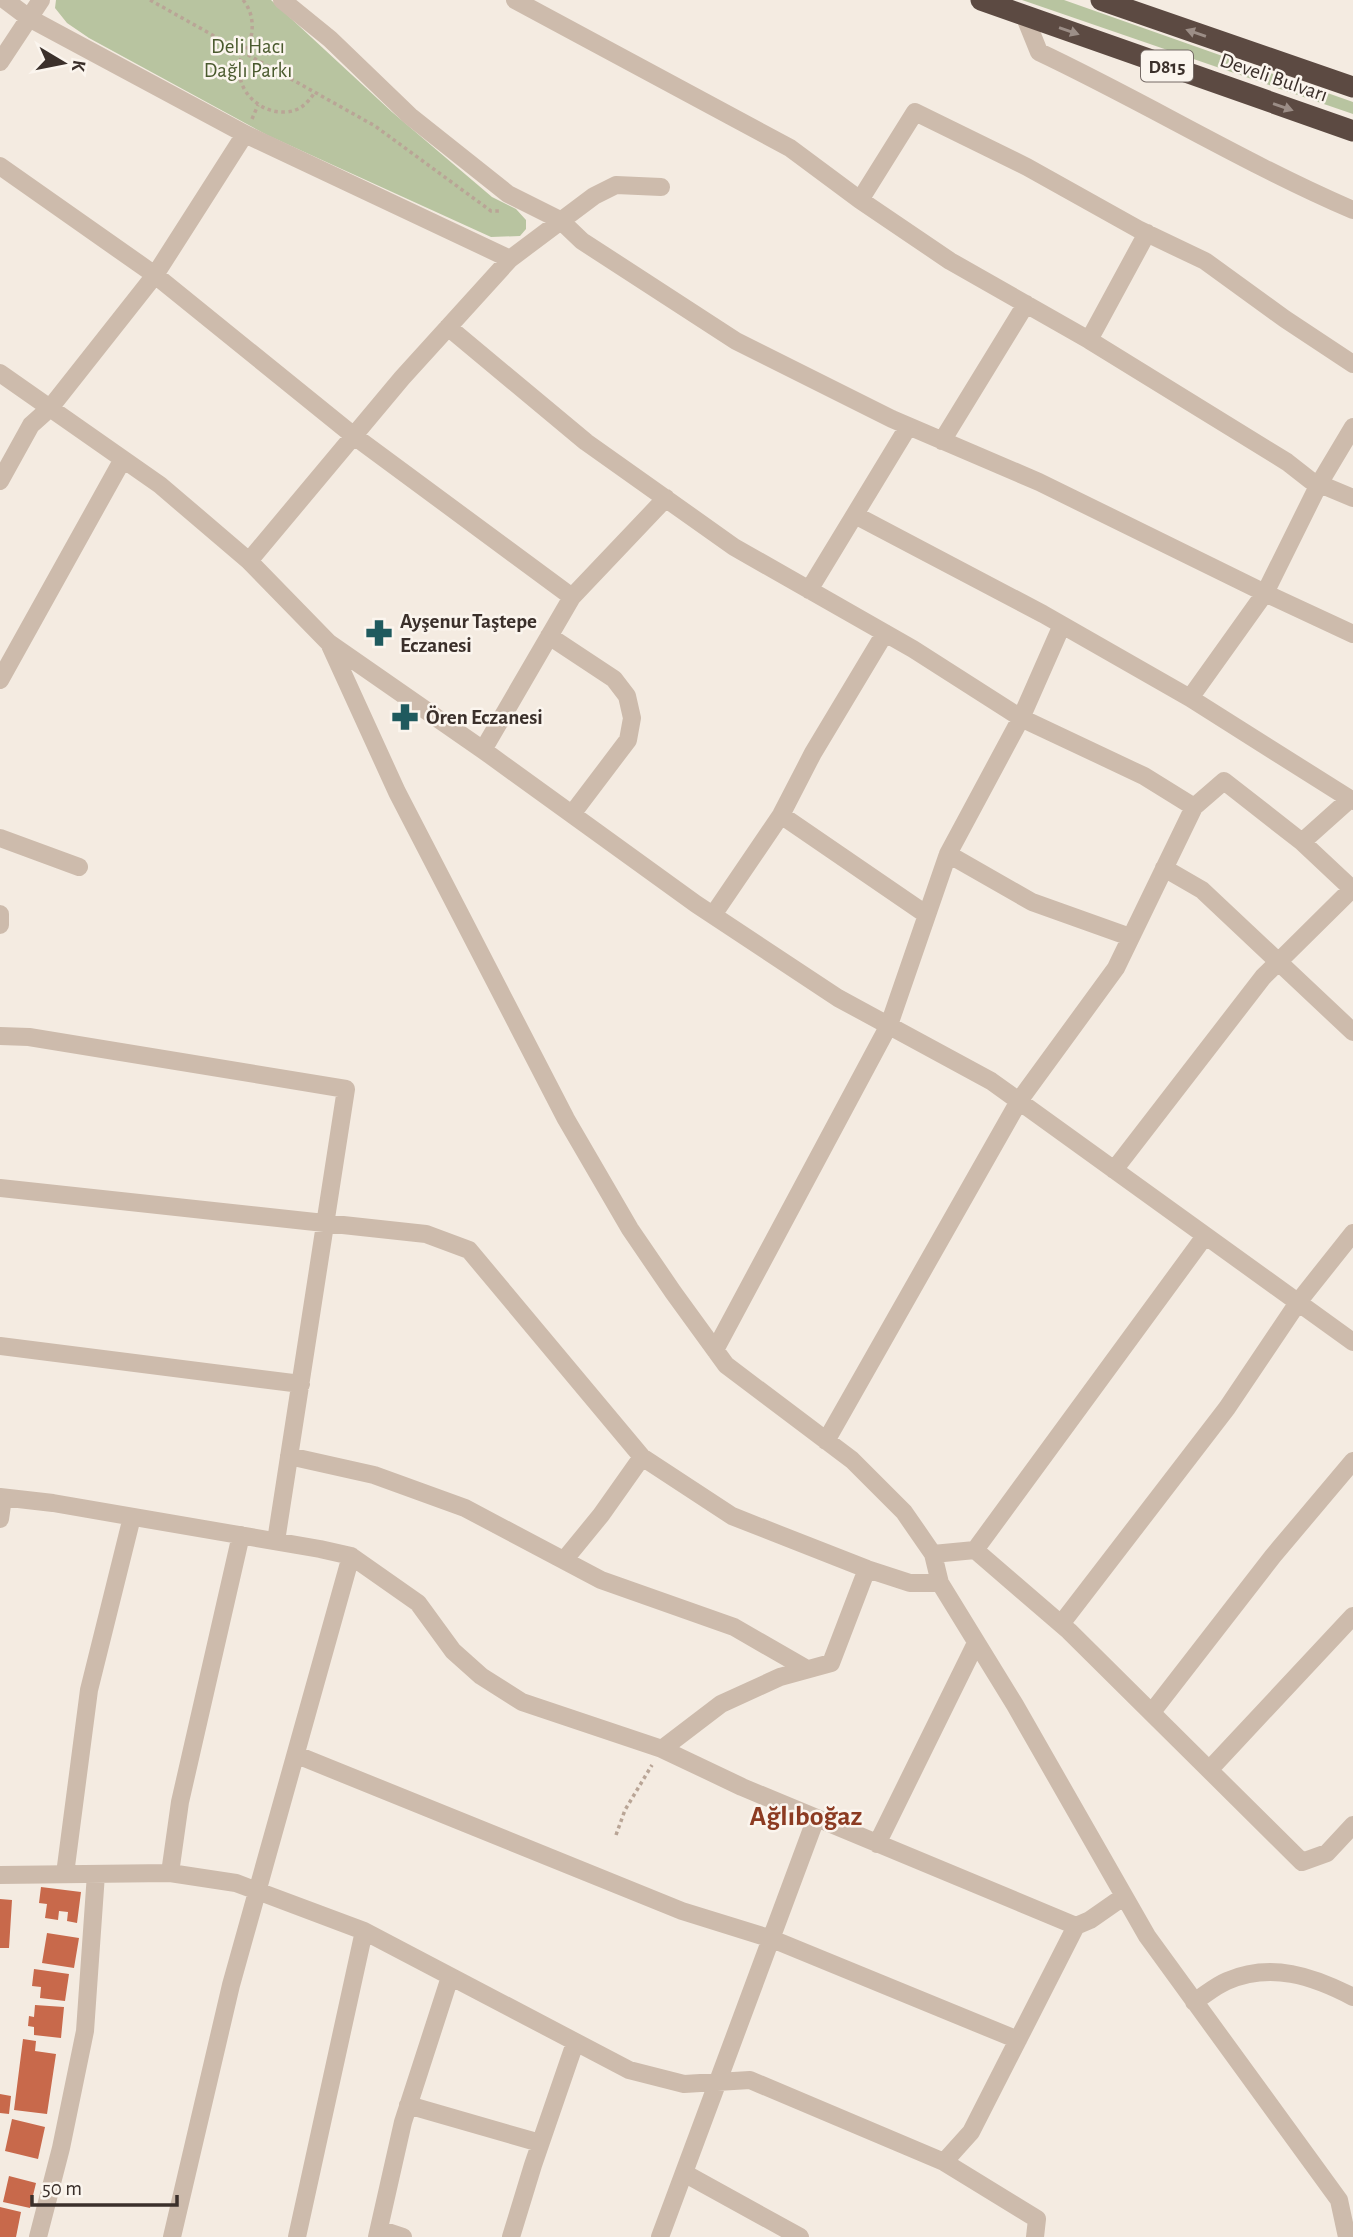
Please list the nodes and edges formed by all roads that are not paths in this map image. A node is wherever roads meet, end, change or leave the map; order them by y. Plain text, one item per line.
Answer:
1 (5, 0) edge
2 (41, 0) edge
3 (282, 0) edge
4 (515, 0) edge
5 (981, 0) edge
6 (1101, 0) edge
7 (1024, 15) junction
8 (29, 18) junction
9 (0, 62) edge
10 (1353, 88) edge
11 (1353, 131) edge
12 (245, 134) junction
13 (0, 166) edge
14 (661, 187) dead end
15 (860, 200) junction
16 (1353, 210) edge
17 (561, 220) junction
18 (1147, 233) junction
19 (510, 259) junction
20 (155, 275) junction
21 (1026, 304) junction
22 (449, 327) junction
23 (1089, 340) junction
24 (1353, 364) edge
25 (0, 373) edge
26 (50, 408) junction
27 (908, 427) junction
28 (1353, 427) edge
29 (354, 436) junction
30 (942, 441) junction
31 (123, 459) junction
32 (0, 481) edge
33 (1319, 484) junction
34 (666, 498) junction
35 (1353, 498) edge
36 (855, 514) junction
37 (249, 561) junction
38 (809, 590) junction
39 (1265, 593) junction
40 (572, 597) junction
41 (1062, 625) junction
42 (885, 633) junction
43 (1353, 634) edge
44 (549, 636) junction
45 (329, 643) junction
46 (0, 680) edge
47 (1191, 698) junction
48 (1021, 718) junction
49 (482, 750) junction
50 (1352, 800) edge
51 (1194, 807) junction
52 (572, 814) junction
53 (781, 815) junction
54 (0, 838) edge
55 (1302, 842) junction
56 (948, 854) junction
57 (79, 867) dead end
58 (1164, 869) junction
59 (1353, 888) edge
60 (0, 914) edge
61 (713, 915) junction
62 (927, 915) junction
63 (0, 925) edge
64 (1130, 937) junction
65 (1277, 962) junction
66 (890, 1026) junction
67 (1353, 1032) edge
68 (0, 1036) edge
69 (1019, 1101) junction
70 (1114, 1170) junction
71 (0, 1188) edge
72 (325, 1223) junction
73 (1353, 1233) edge
74 (1205, 1236) junction
75 (1299, 1301) junction
76 (1353, 1342) edge
77 (0, 1346) edge
78 (715, 1350) junction
79 (301, 1384) junction
80 (826, 1441) junction
81 (289, 1456) junction
82 (642, 1457) junction
83 (1353, 1461) edge
84 (2, 1498) edge
85 (132, 1517) junction
86 (0, 1519) edge
87 (241, 1535) junction
88 (276, 1541) junction
89 (975, 1550) junction
90 (933, 1554) junction
91 (351, 1556) junction
92 (565, 1559) junction
93 (867, 1569) junction
94 (940, 1583) junction
95 (1353, 1616) edge
96 (1061, 1624) junction
97 (976, 1643) junction
98 (807, 1669) junction
99 (1152, 1712) junction
100 (662, 1749) junction
101 (297, 1755) junction
102 (1210, 1769) junction
103 (816, 1818) junction
104 (1353, 1825) edge
105 (877, 1844) junction
106 (170, 1873) junction
107 (65, 1874) junction
108 (96, 1874) junction
109 (0, 1875) edge
110 (259, 1891) junction
111 (1123, 1897) junction
112 (1076, 1926) junction
113 (364, 1931) junction
114 (772, 1939) junction
115 (450, 1977) junction
116 (1353, 1997) edge
117 (1194, 2002) junction
118 (1018, 2040) junction
119 (575, 2043) junction
120 (718, 2083) junction
121 (408, 2105) junction
122 (540, 2143) junction
123 (944, 2162) junction
124 (684, 2173) junction
125 (378, 2233) edge
126 (38, 2237) edge
127 (172, 2237) edge
128 (298, 2237) edge
129 (403, 2237) edge
130 (511, 2237) edge
131 (660, 2237) edge
132 (800, 2237) edge
133 (1035, 2237) edge
134 (1347, 2237) edge

1 - 8 street
2 - 8 street
3 - 17 street
4 - 15 street
5 - 7 highway, Develi Bulvarı / D815
10 -> 6 highway, Develi Bulvarı / D815
7 -> 11 highway, Develi Bulvarı / D815
7 - 16 street
8 - 9 street
8 - 12 street
12 - 19 street
12 - 20 street
13 - 20 street
14 - 17 street
15 - 18 street
15 - 21 street
17 - 19 street
17 - 27 street
18 - 23 street
18 - 24 street
19 - 22 street
20 - 26 street
20 - 29 street
21 - 23 street
21 - 30 street
22 - 29 street
22 - 34 street
23 - 33 street
25 - 26 street
26 - 31 street
26 - 32 street
27 - 30 street
27 - 36 street
28 - 33 street
29 - 37 street
29 - 40 street
30 - 39 street
31 - 37 street
31 - 46 street
33 - 35 street
33 - 39 street
34 - 38 street
34 - 40 street
36 - 38 street
36 - 41 street
37 - 45 street
38 - 42 street
39 - 43 street
39 - 47 street
40 - 44 street
41 - 47 street
41 - 48 street
42 - 48 street
42 - 53 street
44 - 49 street
44 - 52 street
45 - 49 street
45 - 78 street
47 - 50 street
48 - 51 street
48 - 56 street
49 - 52 street
50 - 55 street
51 - 55 street
51 - 58 street
52 - 61 street
53 - 61 street
53 - 62 street
54 - 57 street
55 - 59 street
56 - 62 street
56 - 64 street
58 - 64 street
58 - 65 street
59 - 65 street
60 - 63 street
61 - 66 street
62 - 66 street
64 - 69 street
65 - 67 street
65 - 70 street
66 - 69 street
66 - 78 street
68 - 72 street
69 - 70 street
69 - 80 street
70 - 74 street
71 - 72 street
72 - 79 street
72 - 82 street
73 - 75 street
74 - 75 street
74 - 89 street
75 - 76 street
75 - 96 street
77 - 79 street
78 - 80 street
79 - 81 street
80 - 90 street
81 - 88 street
81 - 92 street
82 - 92 street
82 - 93 street
83 - 99 street
84 - 85 street
84 - 86 street
85 - 87 street
85 - 107 street
87 - 88 street
87 - 106 street
88 - 91 street
89 - 90 street
89 - 96 street
90 - 94 street
91 - 100 street
91 - 101 street
92 - 98 street
93 - 94 street
93 - 98 street
94 - 97 street
95 - 102 street
96 - 99 street
97 - 105 street
97 - 111 street
98 - 100 street
99 - 102 street
100 - 103 street
101 - 110 street
101 - 114 street
102 - 104 street
103 - 105 street
103 - 114 street
105 - 112 street
106 - 108 street
106 - 110 street
107 - 108 street
107 - 109 street
108 - 126 street
110 - 113 street
110 - 127 street
111 - 112 street
111 - 117 street
112 - 118 street
113 - 115 street
113 - 128 street
114 - 118 street
114 - 120 street
115 - 119 street
115 - 121 street
116 - 117 street
117 - 134 street
118 - 123 street
119 - 120 street
119 - 122 street
120 - 123 street
120 - 124 street
121 - 122 street
121 - 125 street
122 - 130 street
123 - 133 street
124 - 131 street
124 - 132 street
125 - 129 street

